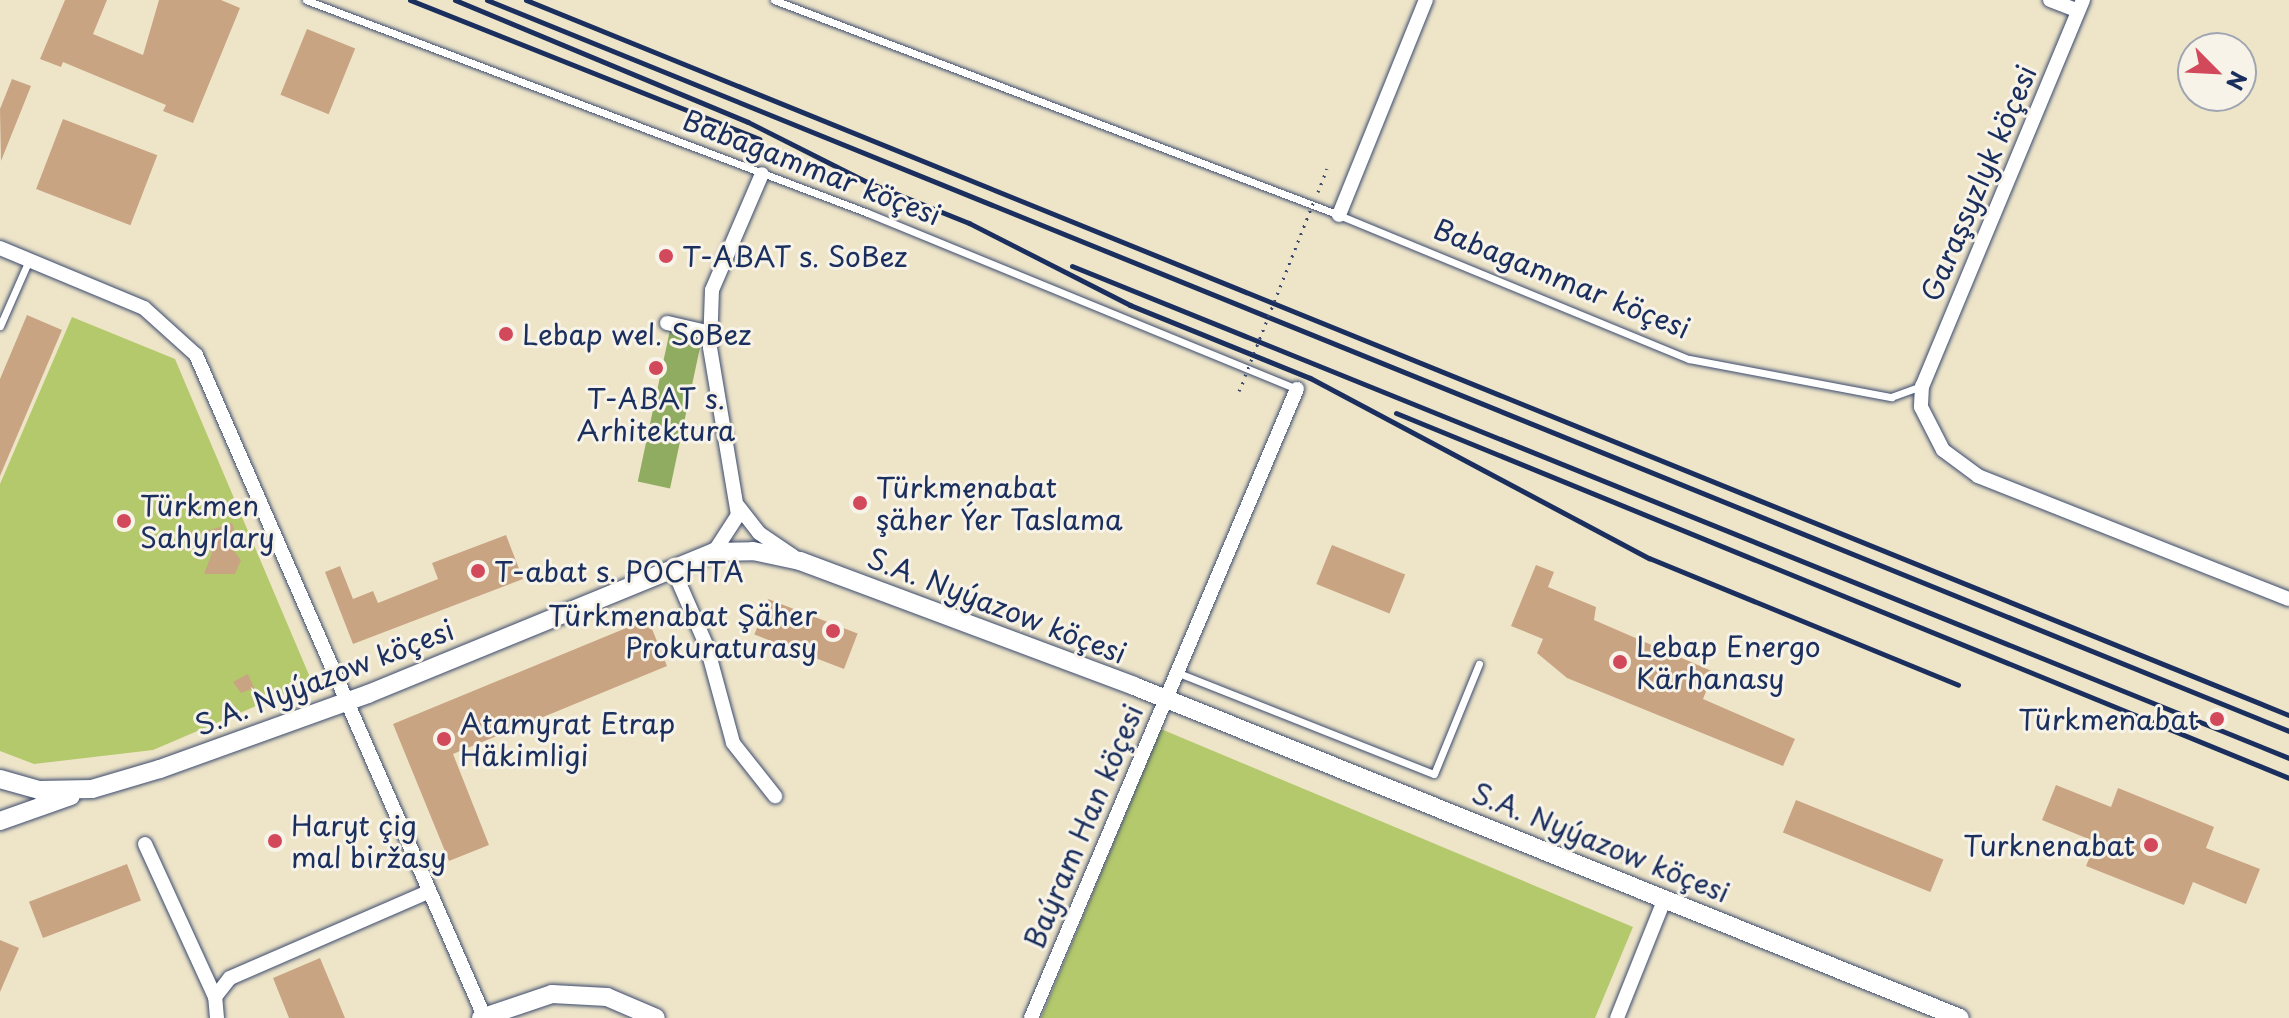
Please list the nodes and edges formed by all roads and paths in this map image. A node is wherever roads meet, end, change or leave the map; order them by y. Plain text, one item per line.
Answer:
1 (306, 0) edge
2 (774, 0) edge
3 (1426, 0) edge
4 (2050, 0) edge
5 (2080, 6) edge
6 (1327, 169) dead end
7 (762, 174) junction
8 (1339, 215) junction
9 (0, 248) edge
10 (29, 260) junction
11 (667, 323) dead end
12 (0, 326) edge
13 (711, 333) junction
14 (1922, 386) junction
15 (1297, 389) joint
16 (1239, 391) dead end
17 (737, 506) junction
18 (714, 552) junction
19 (800, 561) junction
20 (673, 569) junction
21 (2289, 599) edge
22 (1479, 664) dead end
23 (1176, 672) junction
24 (1164, 699) junction
25 (344, 703) junction
26 (0, 779) edge
27 (92, 789) junction
28 (775, 796) dead end
29 (0, 821) edge
30 (145, 844) dead end
31 (428, 892) junction
32 (1665, 898) junction
33 (215, 997) junction
34 (482, 1017) edge
35 (217, 1018) edge
36 (656, 1018) edge
37 (1031, 1018) edge
38 (1617, 1018) edge
39 (1960, 1018) edge

1 - 7 lane, Babagammar köçesi
2 - 8 lane, Babagammar köçesi
3 - 8 street
4 - 5 street
5 - 14 street, Garaşsyzlyk köçesi
6 - 16 path, bridge
7 - 13 street
7 - 15 lane, Babagammar köçesi
8 - 14 lane, Babagammar köçesi
9 - 10 street
10 - 12 lane
10 - 25 street
11 - 13 street
13 - 17 street
14 - 21 street
15 - 23 street, Baýram Han köçesi
17 - 18 street
17 - 19 street
18 - 19 street, S.A. Nyýazow köçesi
18 - 20 street, S.A. Nyýazow köçesi
19 - 24 street, S.A. Nyýazow köçesi
20 - 25 street, S.A. Nyýazow köçesi
20 - 28 street
22 - 23 lane
23 - 24 street, Baýram Han köçesi
24 - 32 street, S.A. Nyýazow köçesi
24 - 37 street, Baýram Han köçesi
25 - 27 street, S.A. Nyýazow köçesi
25 - 31 street
26 - 27 street, S.A. Nyýazow köçesi
27 - 29 street
30 - 33 street
31 - 33 street
31 - 34 street
32 - 38 street
32 - 39 street, S.A. Nyýazow köçesi
33 - 35 street
34 - 36 street

